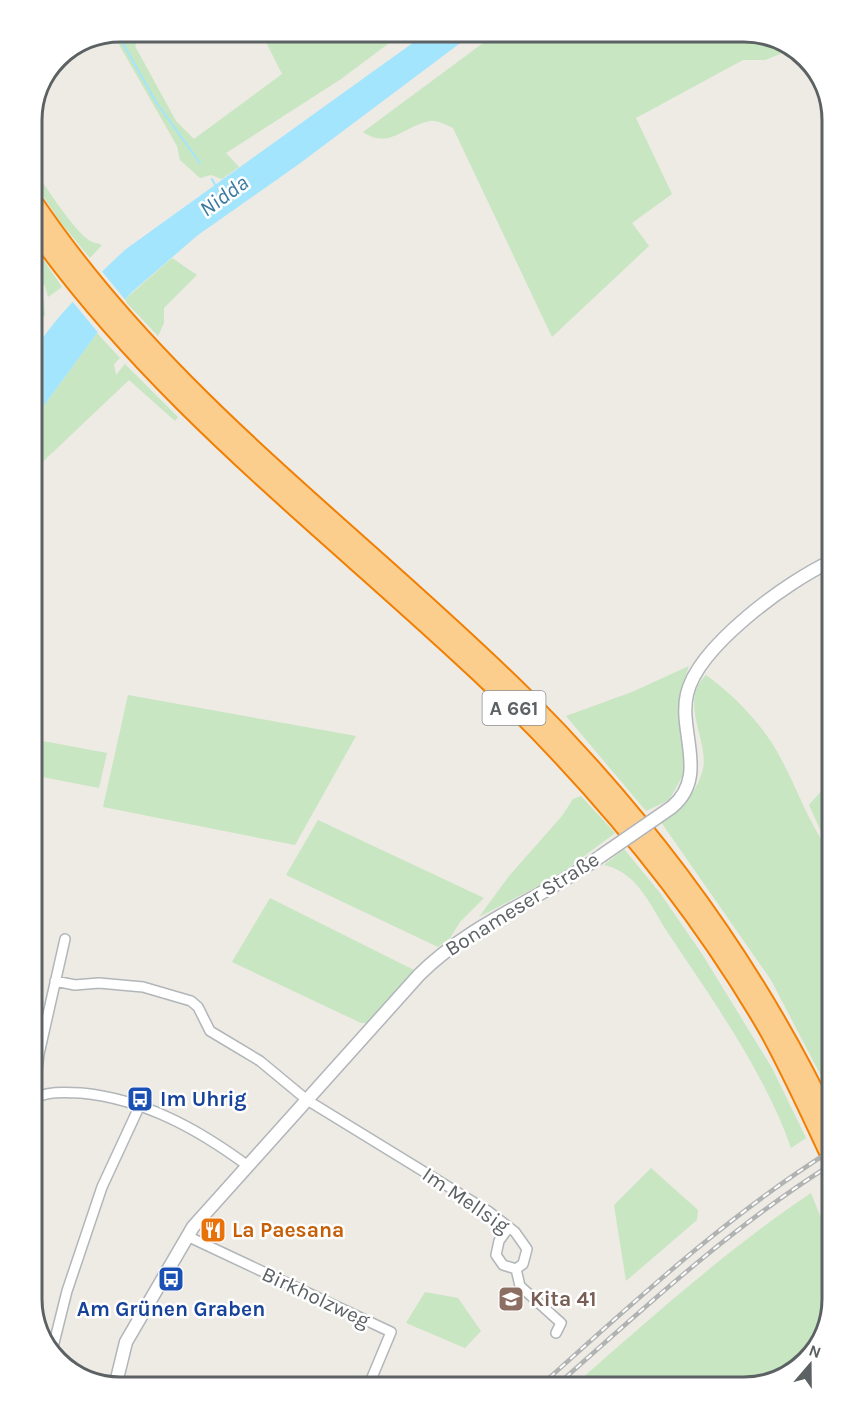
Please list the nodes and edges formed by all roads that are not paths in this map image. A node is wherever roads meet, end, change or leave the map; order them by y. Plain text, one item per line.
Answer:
1 (42, 216) edge
2 (42, 237) edge
3 (79, 277) junction
4 (114, 320) junction
5 (822, 566) edge
6 (65, 939) dead end
7 (55, 981) junction
8 (42, 1040) edge
9 (42, 1098) edge
10 (307, 1100) junction
11 (140, 1106) junction
12 (822, 1106) edge
13 (822, 1141) edge
14 (248, 1166) junction
15 (509, 1227) junction
16 (187, 1236) junction
17 (516, 1269) junction
18 (556, 1333) dead end
19 (54, 1341) edge
20 (117, 1377) edge
21 (372, 1377) edge

1 - 3 highway, A 661
2 - 3 highway, A 661
3 - 4 highway, A 661
4 - 12 highway, A 661
4 - 13 highway, A 661
5 - 10 street, Bonameser Straße, bridge
6 - 7 street
7 - 8 street
7 - 10 street, Im Mellsig
9 - 11 street
10 - 14 street, Bonameser Straße
10 - 15 street, Im Mellsig
11 - 14 street
11 - 19 street
14 - 16 street, Bonameser Straße
15 - 17 street, Im Mellsig
15 - 17 street
16 - 20 street, Bonameser Straße
16 - 21 street, Birkholzweg
17 - 18 street

